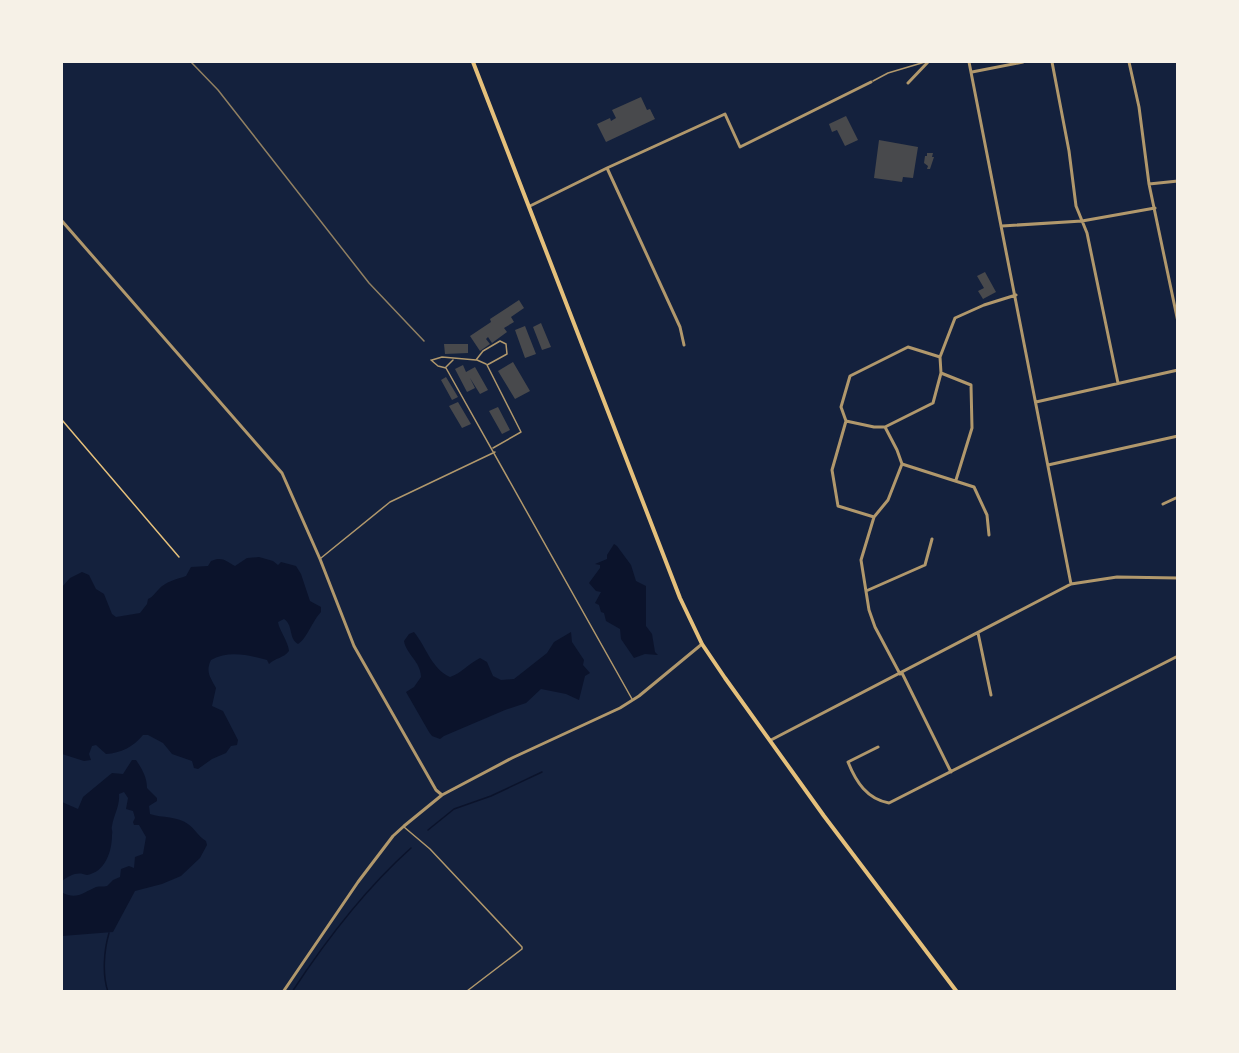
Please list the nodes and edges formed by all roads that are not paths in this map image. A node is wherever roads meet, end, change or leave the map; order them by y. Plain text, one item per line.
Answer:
1 (474, 62) edge
2 (927, 62) edge
3 (969, 62) edge
4 (1023, 62) edge
5 (1052, 62) edge
6 (1129, 62) edge
7 (972, 72) junction
8 (871, 82) joint
9 (908, 83) dead end
10 (607, 168) junction
11 (1178, 181) edge
12 (1149, 184) junction
13 (530, 206) junction
14 (1155, 208) junction
15 (62, 221) edge
16 (1082, 221) junction
17 (1002, 226) junction
18 (1016, 295) junction
19 (1178, 322) edge
20 (684, 345) dead end
21 (940, 357) junction
22 (453, 359) junction
23 (476, 360) junction
24 (487, 365) junction
25 (446, 368) junction
26 (1178, 370) edge
27 (941, 373) junction
28 (1118, 384) junction
29 (1036, 402) junction
30 (846, 421) junction
31 (885, 427) junction
32 (1178, 436) edge
33 (492, 448) junction
34 (495, 452) junction
35 (902, 464) junction
36 (1048, 465) junction
37 (956, 480) junction
38 (1178, 497) edge
39 (1163, 504) dead end
40 (874, 517) junction
41 (989, 535) dead end
42 (932, 539) dead end
43 (320, 559) junction
44 (1178, 578) edge
45 (1071, 584) junction
46 (866, 591) junction
47 (978, 633) junction
48 (702, 644) junction
49 (1178, 656) edge
50 (901, 674) junction
51 (991, 695) dead end
52 (633, 700) junction
53 (771, 740) junction
54 (878, 747) dead end
55 (951, 772) junction
56 (442, 795) junction
57 (404, 826) junction
58 (468, 991) edge
59 (283, 992) edge
60 (957, 992) edge

1 - 13 main road
2 - 8 lane
2 - 9 street
3 - 7 street
4 - 7 street
5 - 16 street
6 - 12 street
7 - 17 street
8 - 10 street
10 - 13 street
10 - 20 street
11 - 12 street
12 - 14 street
13 - 48 main road
14 - 16 street
14 - 19 street
15 - 43 street
16 - 17 street
16 - 28 street
17 - 18 street
18 - 21 street
18 - 29 street
21 - 27 street
21 - 30 street
22 - 23 lane
22 - 25 lane
22 - 25 lane
23 - 24 lane
23 - 24 lane
24 - 33 lane
25 - 33 lane
26 - 28 street
27 - 31 street
27 - 37 street
28 - 29 street
29 - 36 street
30 - 31 street
30 - 40 street
31 - 35 street
32 - 36 street
33 - 34 lane
34 - 43 lane
34 - 52 lane
35 - 37 street
35 - 40 street
36 - 45 street
37 - 41 street
38 - 39 street
40 - 46 street
42 - 46 street
43 - 56 street
44 - 45 street
45 - 47 street
46 - 50 street
47 - 50 street
47 - 51 street
48 - 52 street
48 - 53 main road
49 - 55 street
50 - 53 street
50 - 55 street
52 - 56 street
53 - 60 main road
54 - 55 street
56 - 57 street
57 - 58 lane
57 - 59 street

